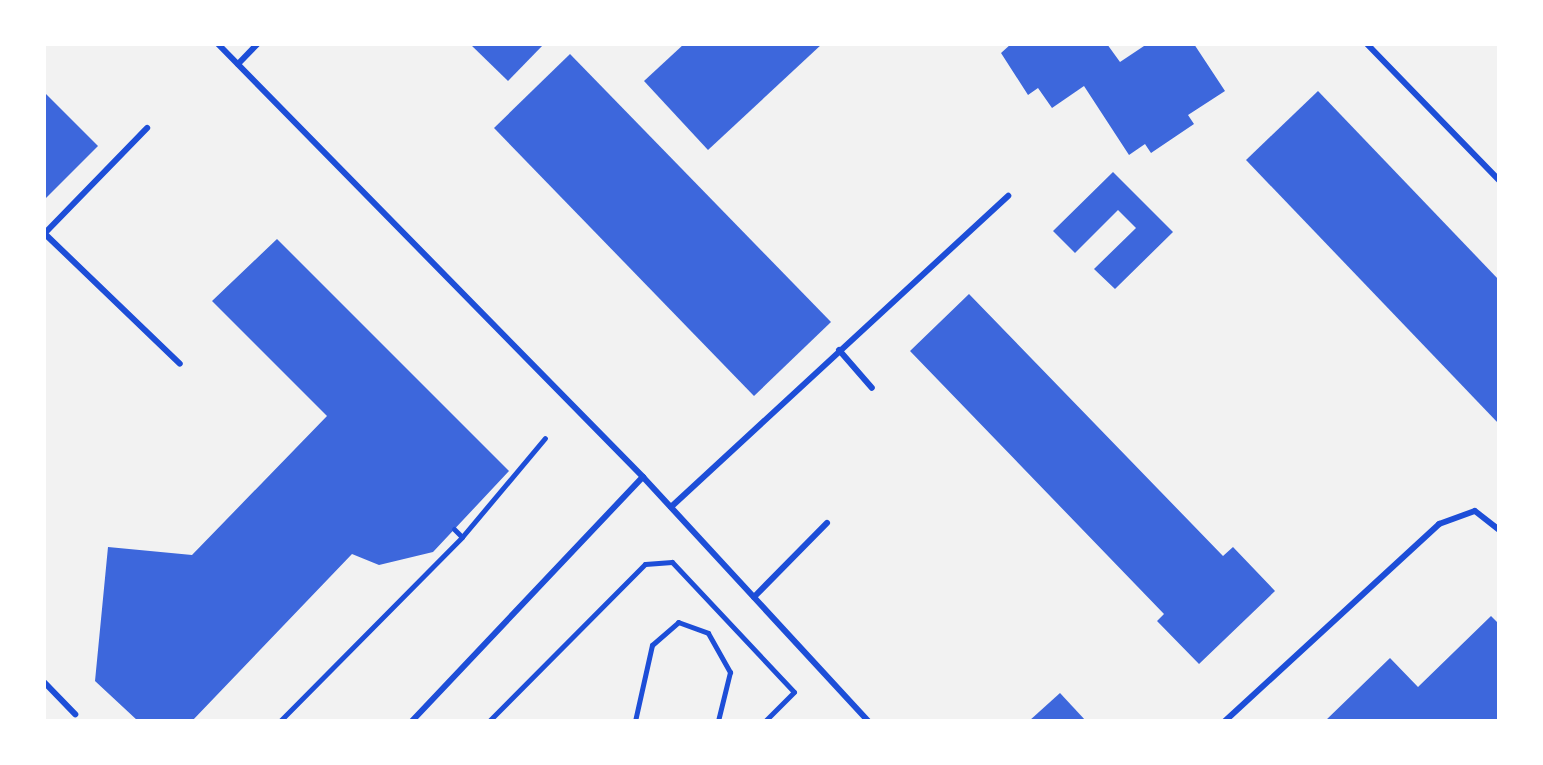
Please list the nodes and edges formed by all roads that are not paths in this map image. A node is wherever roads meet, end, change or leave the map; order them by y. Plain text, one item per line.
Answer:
1 (218, 44) edge
2 (257, 44) edge
3 (1367, 44) edge
4 (238, 64) junction
5 (147, 128) dead end
6 (1499, 180) edge
7 (1008, 196) dead end
8 (44, 234) edge
9 (839, 350) junction
10 (180, 364) dead end
11 (872, 388) dead end
12 (643, 477) junction
13 (671, 507) junction
14 (827, 523) dead end
15 (1499, 530) edge
16 (754, 597) junction
17 (44, 682) edge
18 (75, 714) dead end
19 (412, 721) edge
20 (868, 721) edge
21 (1225, 721) edge

1 - 4 lane
2 - 4 lane
3 - 6 lane
4 - 12 lane
5 - 8 lane
7 - 9 lane
8 - 10 lane
9 - 11 lane
9 - 13 lane
12 - 13 lane
12 - 19 lane
13 - 16 lane
14 - 16 lane
15 - 21 lane
16 - 20 lane
17 - 18 lane

